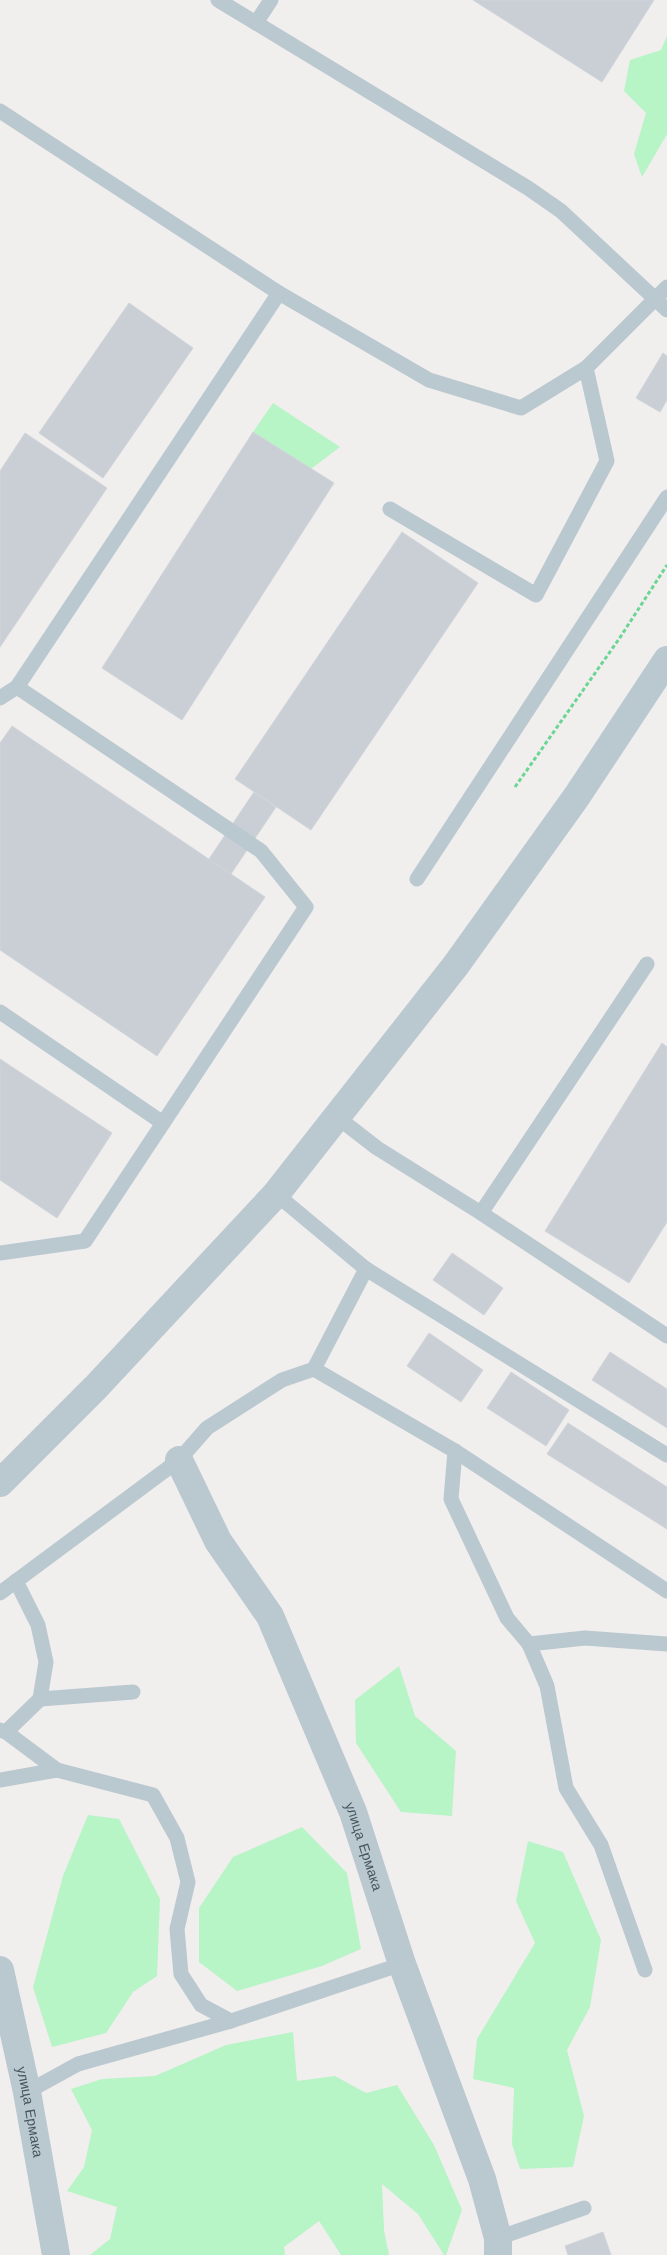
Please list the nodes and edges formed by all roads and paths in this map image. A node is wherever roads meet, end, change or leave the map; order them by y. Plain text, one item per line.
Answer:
1 (218, 0) edge
2 (271, 0) edge
3 (256, 23) junction
4 (0, 111) edge
5 (667, 286) edge
6 (279, 293) junction
7 (655, 298) junction
8 (667, 310) edge
9 (586, 368) junction
10 (667, 496) edge
11 (390, 509) dead end
12 (667, 565) edge
13 (667, 660) edge
14 (17, 687) junction
15 (0, 698) edge
16 (515, 787) dead end
17 (417, 880) dead end
18 (647, 964) dead end
19 (0, 1012) edge
20 (338, 1117) junction
21 (163, 1123) junction
22 (276, 1194) junction
23 (481, 1213) junction
24 (0, 1253) edge
25 (366, 1269) junction
26 (667, 1336) edge
27 (314, 1369) junction
28 (455, 1451) junction
29 (667, 1456) edge
30 (179, 1460) junction
31 (0, 1483) edge
32 (16, 1581) junction
33 (667, 1591) edge
34 (0, 1593) edge
35 (529, 1644) junction
36 (667, 1644) edge
37 (133, 1692) dead end
38 (40, 1699) junction
39 (3, 1731) edge
40 (57, 1770) junction
41 (0, 1780) edge
42 (402, 1964) junction
43 (0, 1970) edge
44 (645, 1970) dead end
45 (231, 2021) junction
46 (27, 2092) junction
47 (584, 2208) dead end
48 (498, 2246) edge
49 (56, 2255) edge

1 - 3 lane
2 - 3 lane
3 - 7 lane
4 - 6 lane
5 - 7 lane
6 - 9 lane
6 - 14 lane
7 - 8 lane
7 - 9 lane
9 - 11 lane
10 - 17 lane
12 - 16 path
13 - 20 street
14 - 15 lane
14 - 21 lane
18 - 23 lane
19 - 21 lane
20 - 22 street
20 - 23 lane
21 - 24 lane
22 - 25 lane
22 - 31 street
23 - 26 lane
25 - 27 lane
25 - 29 lane
27 - 28 lane
27 - 30 lane
28 - 33 lane
28 - 35 lane
30 - 32 lane
30 - 42 street, улица Ермака
32 - 34 lane
32 - 38 lane
35 - 36 lane
35 - 44 lane
37 - 38 lane
38 - 39 lane
39 - 40 lane
40 - 41 lane
40 - 45 lane
42 - 45 lane
42 - 48 street, улица Ермака
43 - 46 street, улица Ермака
45 - 46 lane
46 - 49 street, улица Ермака
47 - 48 lane

